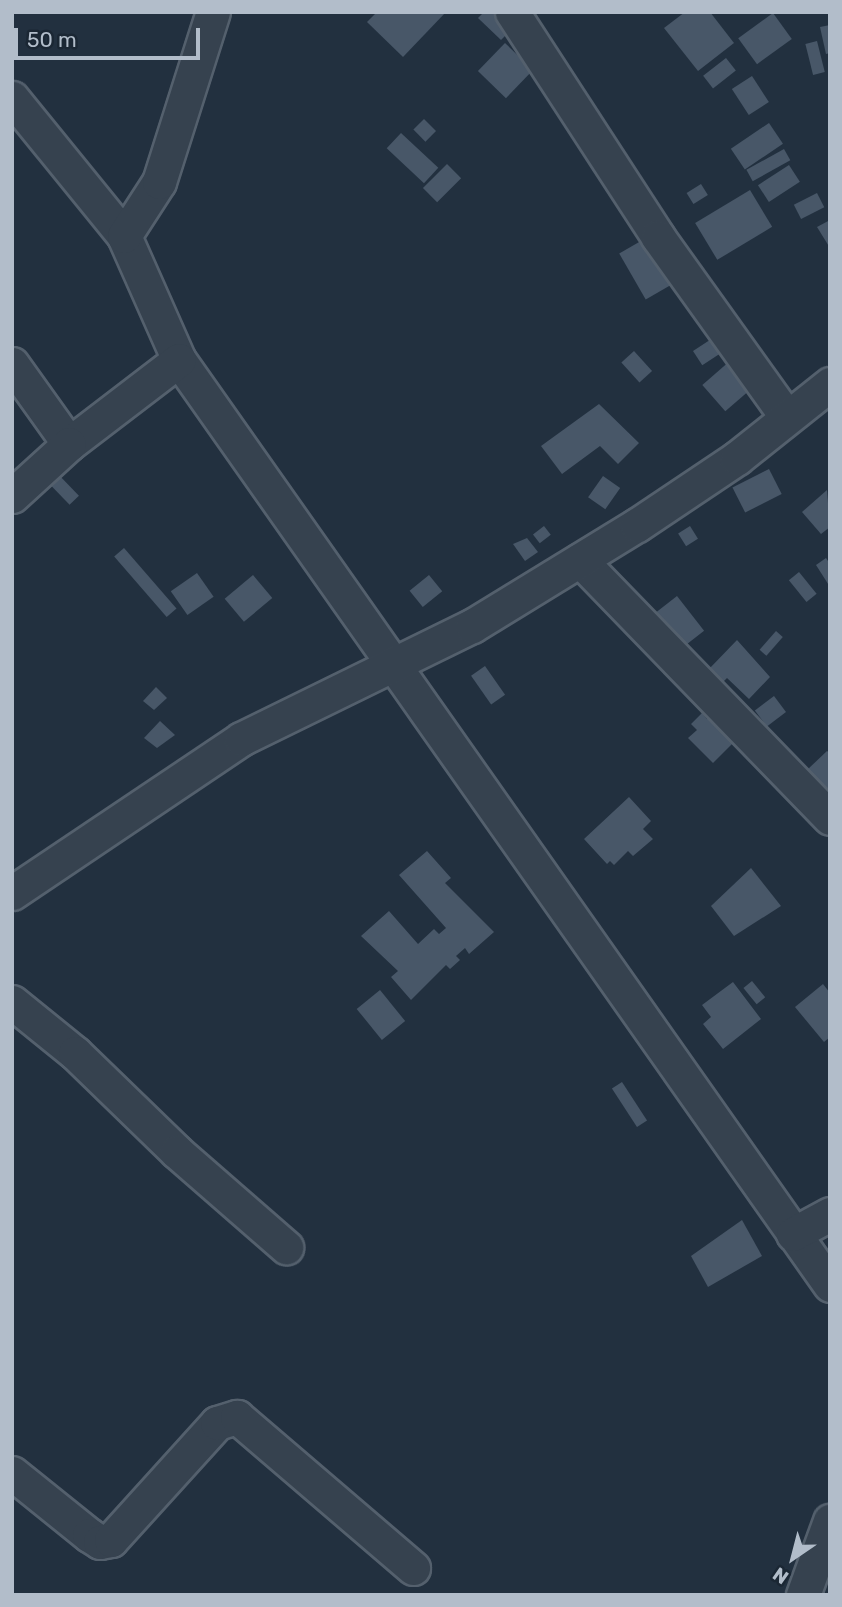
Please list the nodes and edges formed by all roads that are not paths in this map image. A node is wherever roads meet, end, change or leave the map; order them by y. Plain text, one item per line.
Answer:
1 (213, 12) edge
2 (512, 12) edge
3 (12, 98) edge
4 (124, 236) junction
5 (179, 360) junction
6 (12, 364) edge
7 (830, 384) edge
8 (786, 416) junction
9 (69, 444) junction
10 (12, 496) edge
11 (580, 560) junction
12 (391, 666) junction
13 (830, 818) edge
14 (12, 893) edge
15 (12, 1002) edge
16 (830, 1214) edge
17 (793, 1234) junction
18 (286, 1247) dead end
19 (830, 1285) edge
20 (12, 1473) edge
21 (830, 1521) edge
22 (413, 1568) dead end
23 (803, 1595) edge

1 - 4 street
2 - 8 street
3 - 4 street
4 - 5 street
5 - 9 street
5 - 12 street
6 - 9 street
7 - 8 street
8 - 11 street
9 - 10 street
11 - 12 street
11 - 13 street
12 - 14 street
12 - 17 street
15 - 18 street
16 - 17 street
17 - 19 street
20 - 22 street
21 - 23 street

